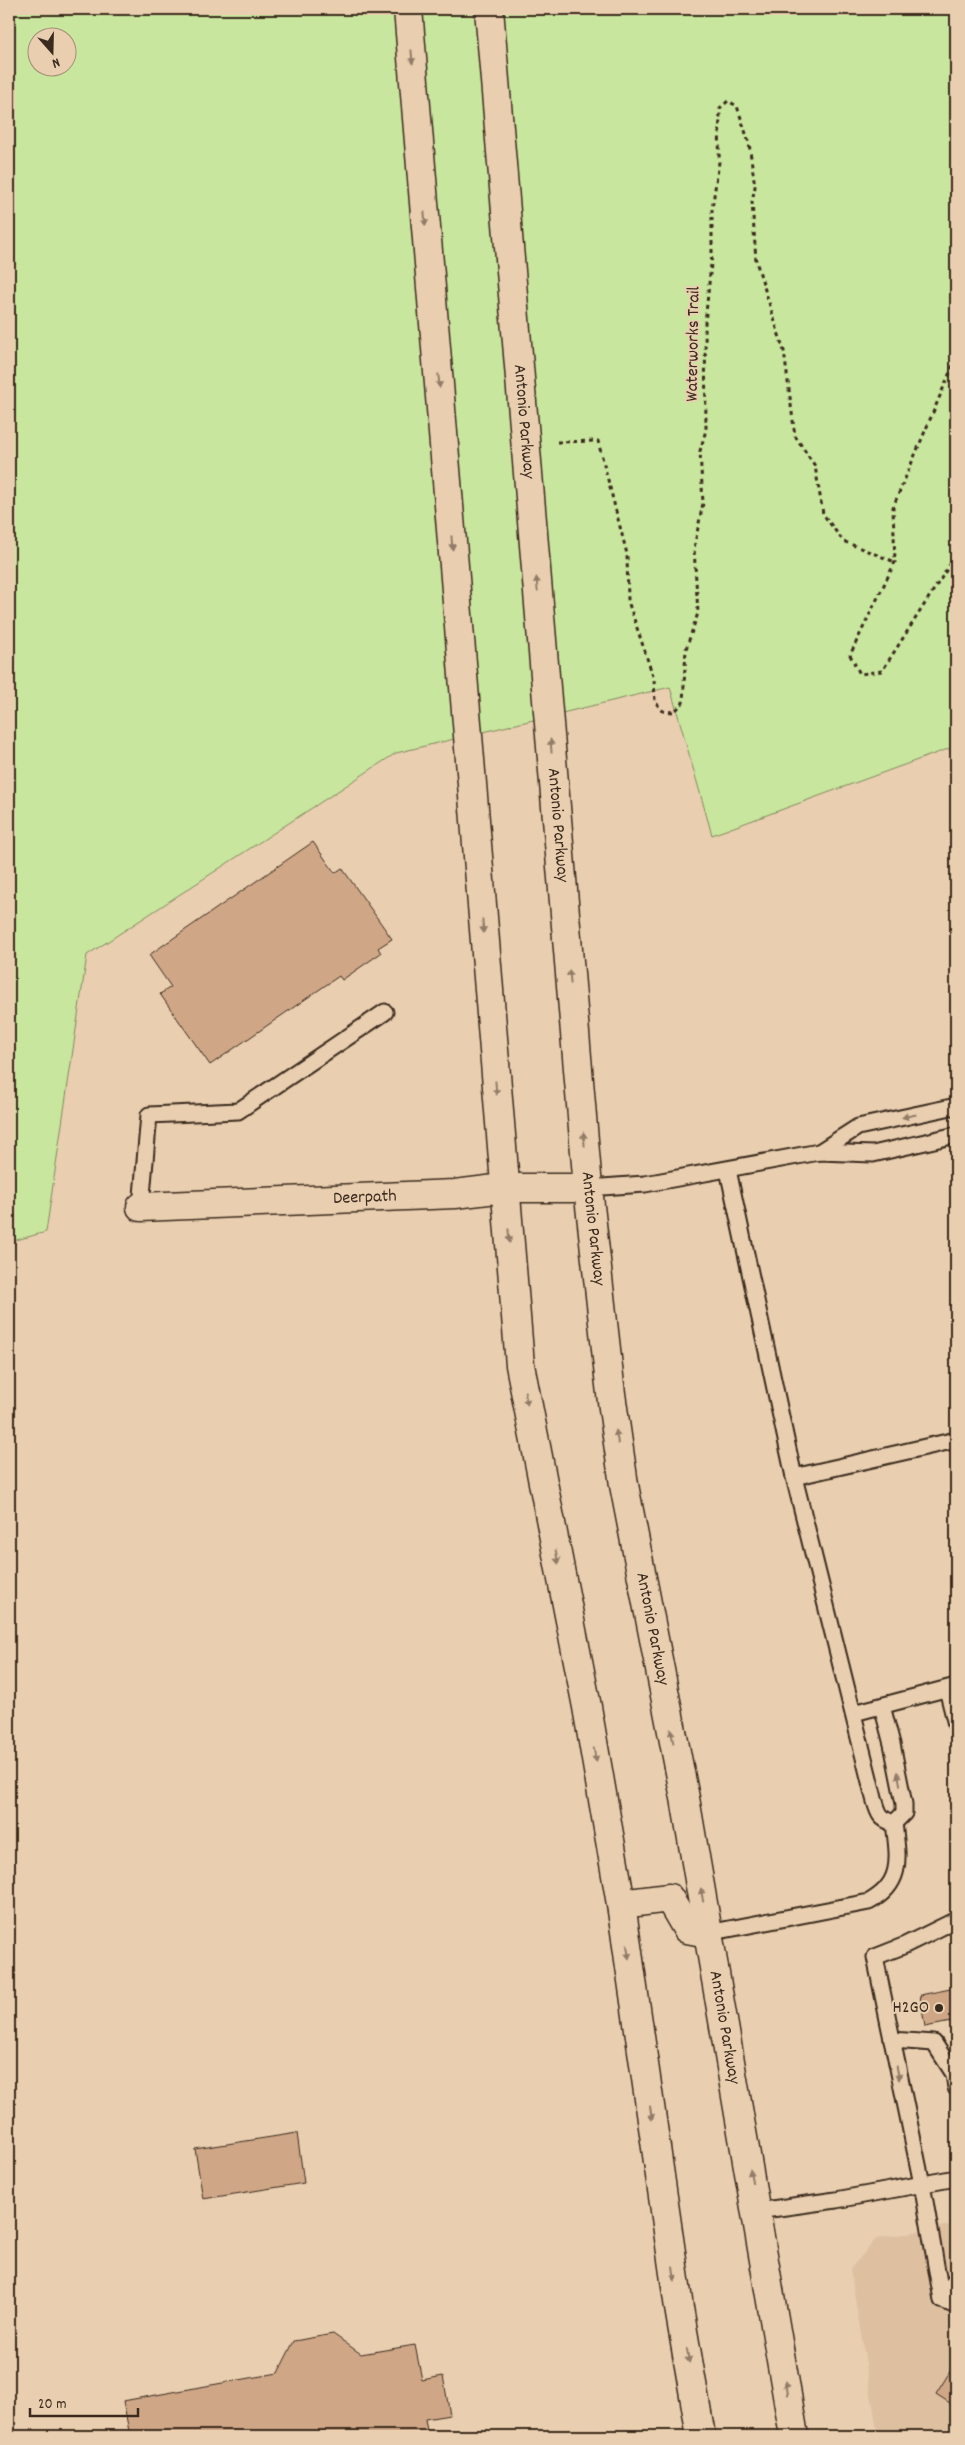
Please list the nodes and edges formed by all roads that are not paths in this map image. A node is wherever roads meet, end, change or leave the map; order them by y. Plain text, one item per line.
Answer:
1 (408, 9) edge
2 (489, 9) edge
3 (385, 1012) dead end
4 (956, 1106) edge
5 (956, 1136) edge
6 (819, 1152) junction
7 (728, 1170) junction
8 (504, 1188) junction
9 (588, 1188) junction
10 (141, 1207) joint
11 (956, 1440) edge
12 (794, 1477) junction
13 (951, 1688) edge
14 (882, 1706) junction
15 (854, 1713) junction
16 (956, 1725) edge
17 (894, 1823) junction
18 (621, 1904) junction
19 (956, 1920) edge
20 (708, 1933) junction
21 (892, 2040) junction
22 (956, 2088) edge
23 (956, 2178) edge
24 (922, 2184) junction
25 (757, 2211) junction
26 (956, 2279) edge
27 (949, 2303) edge
28 (701, 2436) edge
29 (794, 2436) edge

1 -> 8 main road
9 -> 2 main road, Antonio Parkway
3 - 10 lane
4 -> 6 lane
5 - 6 lane
6 - 7 lane
7 - 9 lane
7 - 12 lane
8 - 9 main road, Deerpath
8 - 10 main road, Deerpath
8 -> 18 main road
20 -> 9 main road, Antonio Parkway
11 - 12 lane
12 - 15 lane
13 - 14 lane
13 - 16 lane
14 - 15 lane
17 -> 14 lane
15 - 17 lane
17 - 20 lane
18 - 20 main road
18 -> 28 main road
19 - 21 lane
25 -> 20 main road, Antonio Parkway
21 - 22 lane
21 -> 24 lane
23 - 24 lane
24 - 25 lane
24 - 27 lane
29 -> 25 main road, Antonio Parkway
26 - 27 lane

